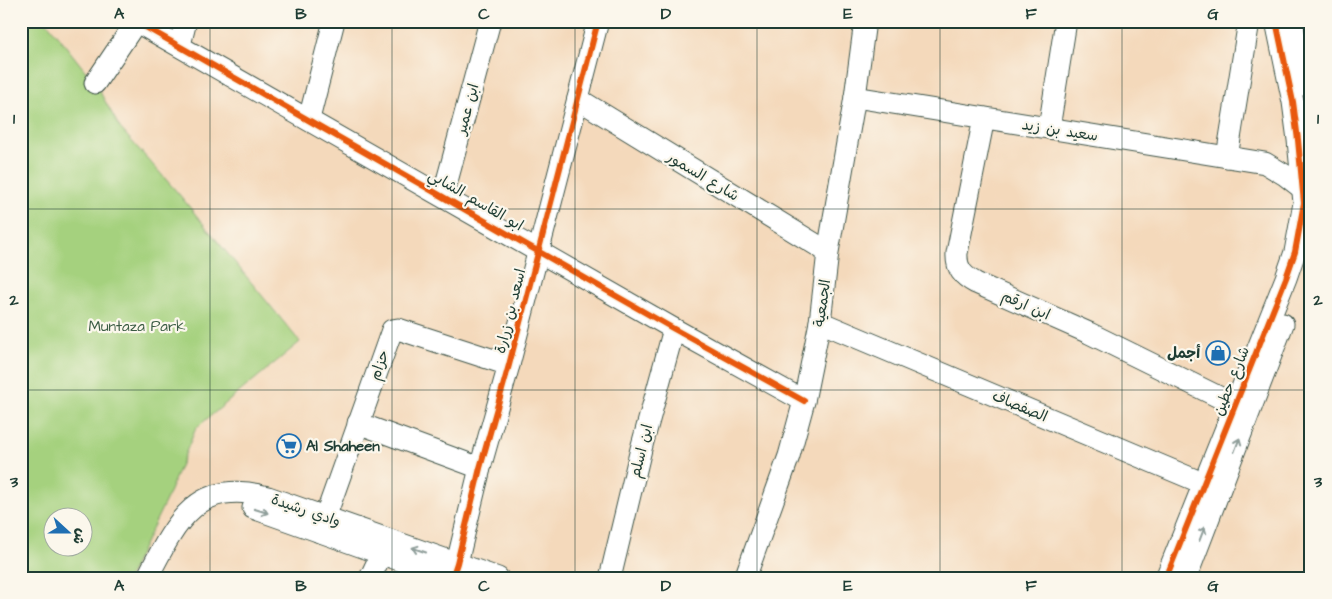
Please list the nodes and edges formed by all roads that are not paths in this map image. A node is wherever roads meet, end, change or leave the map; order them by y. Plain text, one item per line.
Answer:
1 (135, 21) edge
2 (186, 21) edge
3 (334, 21) edge
4 (490, 21) edge
5 (598, 21) edge
6 (865, 21) edge
7 (1066, 21) edge
8 (1249, 21) edge
9 (1276, 21) edge
10 (1292, 21) edge
11 (180, 46) junction
12 (95, 83) dead end
13 (1307, 90) edge
14 (856, 97) junction
15 (578, 100) junction
16 (984, 118) junction
17 (309, 119) junction
18 (1048, 128) junction
19 (1305, 137) edge
20 (1227, 157) junction
21 (1265, 164) junction
22 (1304, 189) junction
23 (443, 196) junction
24 (1311, 243) edge
25 (538, 251) junction
26 (828, 252) junction
27 (820, 322) junction
28 (674, 329) junction
29 (509, 365) junction
30 (804, 401) junction
31 (1235, 405) junction
32 (358, 423) junction
33 (480, 468) junction
34 (1212, 487) junction
35 (323, 524) junction
36 (385, 547) junction
37 (453, 573) edge
38 (611, 574) dead end
39 (147, 578) edge
40 (162, 578) edge
41 (370, 578) edge
42 (498, 578) edge
43 (745, 578) edge
44 (1166, 578) edge
45 (1186, 578) edge

1 - 11 street, ابو القاسم الشابي
1 - 12 street, ابو القاسم الشابي
2 - 11 street
3 - 17 street
4 - 23 street, ابن عمير
5 - 15 street, اسعد بن زرارة
6 - 14 street, الجمعية
7 - 18 street
8 - 20 street
9 - 19 street
10 - 13 street
11 - 17 street, ابو القاسم الشابي
13 - 19 street
14 - 16 street, سعيد بن زيد
14 - 26 street, الجمعية
15 - 25 street, اسعد بن زرارة
15 - 26 street, شارع السمور
16 - 18 street, سعيد بن زيد
16 - 31 street, ابن ارقم
17 - 23 street, ابو القاسم الشابي
18 - 20 street, سعيد بن زيد
19 - 21 street
19 - 22 street, شارع حطين
20 - 21 street, سعيد بن زيد
21 - 22 street, سعيد بن زيد
22 - 31 street, شارع حطين
23 - 25 street, ابو القاسم الشابي
34 -> 24 street, شارع حطين
25 - 28 street, ابو القاسم الشابي
25 - 29 street, اسعد بن زرارة
26 - 27 street, الجمعية
27 - 30 street, الجمعية
27 - 34 street, الصفصاف
28 - 30 street, ابو القاسم الشابي
28 - 38 street, ابن اسلم
29 - 32 street, حزام
29 - 33 street, اسعد بن زرارة
30 - 43 street, الجمعية
31 - 34 street, شارع حطين
32 - 33 street
32 - 35 street, حزام
33 - 37 street, اسعد بن زرارة
34 - 44 street, شارع حطين
45 -> 34 street, شارع حطين
35 - 36 street, وادي رشيدة
35 - 39 street, وادي رشيدة
40 -> 35 street, وادي رشيدة
36 - 37 street, وادي رشيدة
36 - 41 street
37 - 42 street, وادي رشيدة

